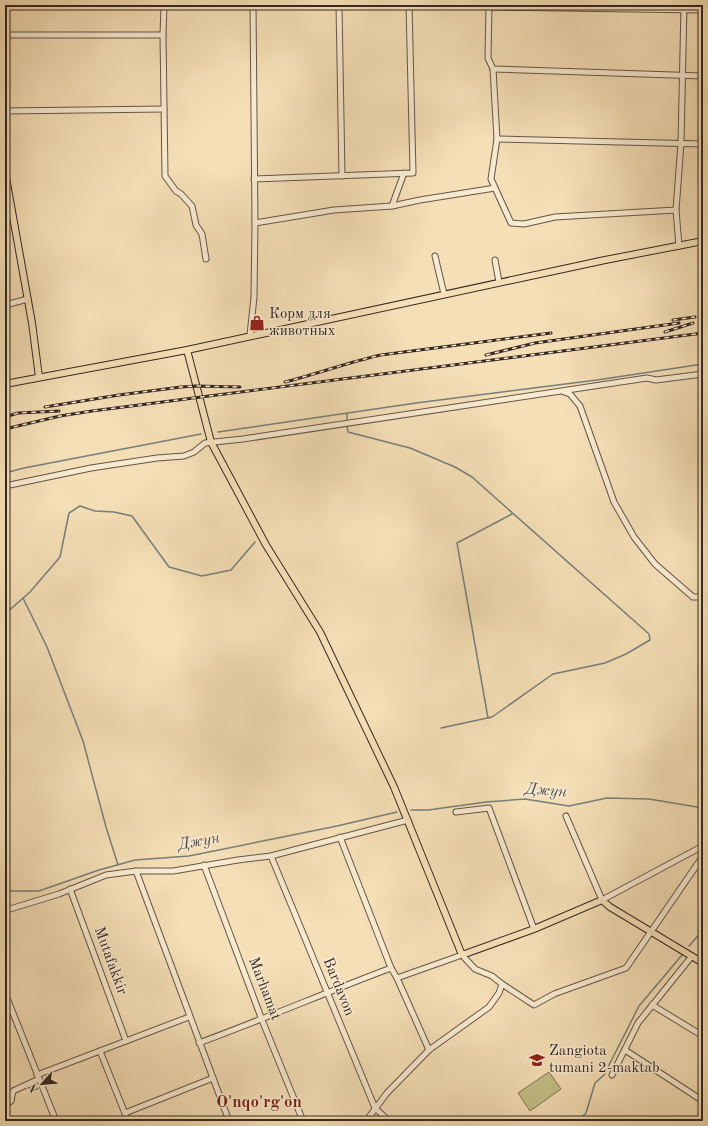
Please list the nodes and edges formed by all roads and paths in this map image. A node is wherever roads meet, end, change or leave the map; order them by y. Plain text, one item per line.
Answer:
1 (164, 5) edge
2 (253, 5) edge
3 (339, 5) edge
4 (409, 5) edge
5 (489, 6) edge
6 (684, 7) edge
7 (703, 10) edge
8 (5, 35) edge
9 (163, 35) junction
10 (493, 69) junction
11 (683, 75) junction
12 (703, 76) edge
13 (164, 109) junction
14 (5, 111) edge
15 (497, 138) junction
16 (681, 143) junction
17 (703, 144) edge
18 (5, 172) edge
19 (404, 173) junction
20 (342, 176) junction
21 (254, 179) junction
22 (6, 188) edge
23 (495, 188) junction
24 (392, 206) junction
25 (676, 210) junction
26 (255, 223) junction
27 (703, 241) edge
28 (679, 246) junction
29 (435, 256) dead end
30 (206, 259) dead end
31 (495, 260) dead end
32 (499, 282) junction
33 (444, 294) junction
34 (28, 299) junction
35 (5, 305) edge
36 (250, 335) junction
37 (187, 350) junction
38 (703, 374) edge
39 (39, 377) junction
40 (5, 384) edge
41 (576, 389) junction
42 (562, 391) junction
43 (580, 406) junction
44 (211, 442) junction
45 (5, 486) edge
46 (703, 597) edge
47 (456, 812) dead end
48 (566, 816) dead end
49 (408, 820) junction
50 (340, 837) junction
51 (703, 846) edge
52 (271, 856) junction
53 (703, 856) edge
54 (204, 865) junction
55 (136, 871) junction
56 (70, 889) junction
57 (602, 900) junction
58 (5, 908) edge
59 (534, 929) junction
60 (650, 931) junction
61 (462, 956) junction
62 (692, 956) junction
63 (703, 963) edge
64 (391, 968) junction
65 (397, 978) junction
66 (502, 984) junction
67 (326, 992) junction
68 (5, 993) edge
69 (652, 1005) junction
70 (189, 1017) junction
71 (262, 1020) junction
72 (703, 1036) edge
73 (126, 1041) junction
74 (199, 1043) junction
75 (429, 1050) junction
76 (625, 1050) junction
77 (100, 1051) junction
78 (612, 1075) dead end
79 (38, 1077) junction
80 (213, 1078) junction
81 (703, 1100) edge
82 (5, 1105) edge
83 (375, 1108) junction
84 (125, 1113) junction
85 (56, 1121) edge
86 (128, 1121) edge
87 (229, 1121) edge
88 (303, 1121) edge
89 (366, 1121) edge
90 (389, 1121) edge

1 - 9 street
2 - 21 street
3 - 20 street
4 - 19 street
5 - 6 street
5 - 10 street
6 - 7 street
6 - 11 street
8 - 9 street
9 - 13 street
10 - 11 street
10 - 15 street
11 - 12 street
11 - 16 street
13 - 14 street
13 - 30 street
15 - 16 street
15 - 23 street
16 - 17 street
16 - 25 street
18 - 22 main road
19 - 20 street
19 - 24 street
20 - 21 street
21 - 26 street
22 - 34 main road
23 - 24 street
23 - 25 street
24 - 26 street
25 - 28 street
26 - 36 street
27 - 28 main road
28 - 32 main road
29 - 33 street
31 - 32 street
32 - 33 main road
33 - 36 main road
34 - 35 street
34 - 39 main road
36 - 37 main road
37 - 39 main road
37 - 44 main road
38 - 41 street
39 - 40 main road
41 - 42 street
41 - 43 street
42 - 43 street
42 - 44 street
43 - 46 street
44 - 45 street
44 - 49 main road
47 - 59 street
48 - 57 street
49 - 50 street
49 - 61 main road
50 - 52 street
50 - 64 street
51 - 57 street
52 - 54 street
52 - 67 street, Bardavon
53 - 60 street
54 - 55 street
54 - 71 street, Marhamat
55 - 56 street
55 - 70 street
56 - 58 street
56 - 73 street, Mutafakkir
57 - 59 main road
57 - 60 main road
59 - 61 main road
60 - 62 main road
60 - 66 street
61 - 65 street
61 - 66 street
62 - 63 main road
62 - 69 street
64 - 65 street
64 - 67 street
65 - 75 street
66 - 75 street
67 - 71 street
67 - 83 street, Bardavon
68 - 79 street
69 - 72 street
69 - 76 street
70 - 73 street
70 - 74 street
71 - 74 street
71 - 88 street, Marhamat
73 - 77 street
74 - 80 street
75 - 83 street
76 - 78 street
76 - 81 street
77 - 79 street
77 - 84 street
79 - 82 street
79 - 85 street
80 - 84 street
80 - 87 street
83 - 89 street
83 - 90 street, Bardavon
84 - 86 street

